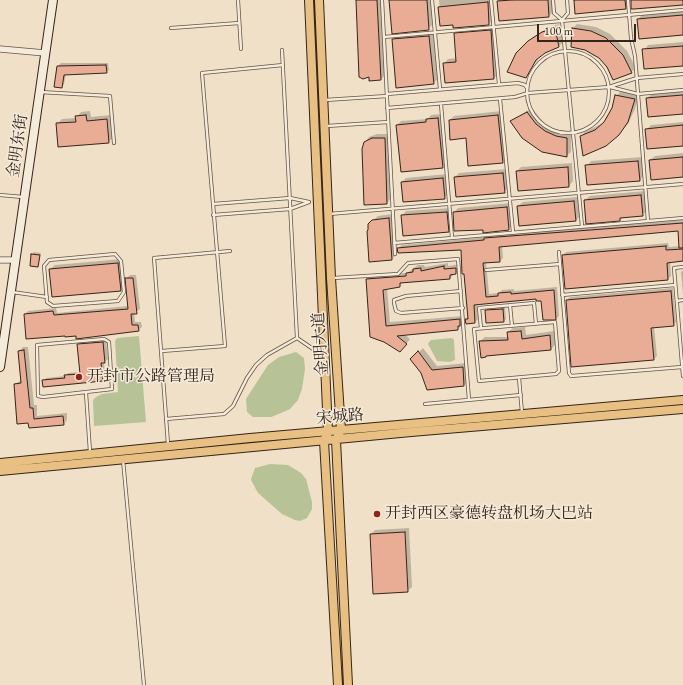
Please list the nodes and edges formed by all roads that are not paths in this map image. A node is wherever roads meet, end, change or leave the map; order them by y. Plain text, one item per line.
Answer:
1 (53, 0) edge
2 (238, 0) edge
3 (309, 0) edge
4 (319, 0) edge
5 (382, 0) edge
6 (432, 0) edge
7 (491, 0) edge
8 (553, 0) edge
9 (567, 0) edge
10 (628, 0) edge
11 (683, 10) edge
12 (629, 15) junction
13 (562, 20) junction
14 (239, 23) junction
15 (494, 27) junction
16 (171, 28) dead end
17 (435, 32) junction
18 (384, 37) junction
19 (0, 49) edge
20 (241, 49) dead end
21 (282, 50) dead end
22 (565, 52) junction
23 (45, 53) junction
24 (283, 65) junction
25 (683, 74) edge
26 (637, 78) junction
27 (499, 84) junction
28 (609, 87) junction
29 (440, 89) junction
30 (569, 90) junction
31 (683, 90) edge
32 (40, 92) junction
33 (528, 93) junction
34 (638, 94) junction
35 (387, 95) junction
36 (500, 99) junction
37 (323, 100) junction
38 (441, 104) junction
39 (387, 108) junction
40 (388, 122) junction
41 (325, 126) junction
42 (573, 133) junction
43 (114, 143) dead end
44 (683, 184) edge
45 (646, 188) junction
46 (579, 193) junction
47 (0, 195) edge
48 (25, 197) junction
49 (290, 198) junction
50 (510, 200) junction
51 (309, 202) junction
52 (319, 202) junction
53 (212, 204) junction
54 (450, 205) junction
55 (290, 209) junction
56 (393, 210) junction
57 (328, 214) junction
58 (213, 215) junction
59 (683, 218) edge
60 (648, 221) junction
61 (582, 226) junction
62 (513, 232) junction
63 (452, 238) junction
64 (394, 242) junction
65 (230, 252) dead end
66 (559, 252) dead end
67 (216, 253) junction
68 (395, 254) dead end
69 (0, 260) edge
70 (16, 260) junction
71 (560, 264) junction
72 (683, 267) edge
73 (486, 270) dead end
74 (331, 278) junction
75 (675, 285) junction
76 (461, 291) junction
77 (11, 292) junction
78 (562, 295) junction
79 (47, 298) junction
80 (683, 300) edge
81 (677, 301) junction
82 (510, 305) junction
83 (462, 308) junction
84 (536, 324) junction
85 (512, 326) junction
86 (481, 328) junction
87 (297, 338) junction
88 (162, 351) junction
89 (316, 351) dead end
90 (0, 366) edge
91 (682, 367) edge
92 (683, 376) edge
93 (519, 378) junction
94 (86, 393) junction
95 (521, 395) junction
96 (469, 400) junction
97 (683, 400) edge
98 (425, 404) dead end
99 (683, 410) edge
100 (522, 415) junction
101 (166, 419) junction
102 (341, 430) junction
103 (328, 432) junction
104 (336, 440) junction
105 (324, 441) junction
106 (169, 447) junction
107 (91, 454) junction
108 (123, 459) junction
109 (0, 462) edge
110 (0, 471) edge
111 (144, 685) edge
112 (338, 685) edge
113 (348, 685) edge

1 - 23 street, 金明东街
2 - 14 lane
3 - 52 main road, 金明大道
4 - 37 main road, 金明大道
5 - 18 lane
6 - 17 lane
7 - 15 lane
8 - 13 lane
9 - 13 lane
10 - 12 lane
11 - 12 lane
12 - 13 lane
12 - 26 lane
13 - 15 lane
13 - 22 lane
14 - 16 lane
14 - 20 lane
15 - 17 lane
15 - 27 lane
17 - 18 lane
17 - 29 lane
18 - 35 lane
19 - 23 street
21 - 24 lane
22 - 28 lane
22 - 30 lane
22 - 33 lane
23 - 32 street, 金明东街
24 - 49 lane
24 - 53 lane
25 - 26 lane
26 - 28 lane
26 - 34 lane
27 - 29 lane
27 - 33 lane
28 - 30 lane
28 - 34 lane
28 - 42 lane
29 - 35 lane
30 - 33 lane
30 - 42 lane
31 - 34 lane
32 - 43 lane
32 - 48 street, 金明东街
33 - 36 lane
33 - 42 lane
34 - 45 lane
35 - 37 lane
35 - 39 lane
36 - 38 lane
36 - 50 lane
37 - 41 main road, 金明大道
38 - 39 lane
38 - 54 lane
39 - 40 lane
40 - 41 lane
40 - 56 lane
41 - 57 main road, 金明大道
42 - 46 lane
44 - 45 lane
45 - 46 lane
45 - 60 lane
46 - 50 lane
46 - 61 lane
47 - 48 lane
48 - 70 street, 金明东街
49 - 51 lane
49 - 53 lane
49 - 55 lane
50 - 54 lane
50 - 62 lane
51 - 52 lane
51 - 55 lane
52 - 103 main road, 金明大道
53 - 58 lane
54 - 56 lane
54 - 63 lane
55 - 58 lane
55 - 87 lane
56 - 57 lane
56 - 64 lane
57 - 74 main road, 金明大道
58 - 67 lane
59 - 60 lane
60 - 61 lane
61 - 62 lane
62 - 63 lane
63 - 64 lane
64 - 68 lane
65 - 67 lane
66 - 71 lane
67 - 88 lane
67 - 88 lane
69 - 70 street
70 - 77 street, 金明东街
71 - 73 lane
71 - 78 lane
72 - 75 lane
74 - 76 lane
74 - 102 main road, 金明大道
75 - 78 lane
75 - 81 lane
76 - 83 lane
76 - 83 lane
77 - 79 lane
77 - 90 street, 金明东街
78 - 91 lane
79 - 79 lane
80 - 81 lane
81 - 91 lane
82 - 84 lane
82 - 85 lane
82 - 86 lane
83 - 96 lane
84 - 85 lane
84 - 93 lane
85 - 86 lane
86 - 93 lane
87 - 89 lane
87 - 101 lane
88 - 101 lane
91 - 92 lane
93 - 95 lane
94 - 94 lane
94 - 107 lane
95 - 96 lane
95 - 100 lane
96 - 98 lane
97 - 100 main road, 宋城路
99 - 104 main road, 宋城路
100 - 102 main road, 宋城路
101 - 106 lane
102 - 103 main road, 宋城路
102 - 104 main road
103 - 105 main road, 金明大道
103 - 106 main road, 宋城路
104 - 105 main road, 宋城路
104 - 113 main road
105 - 108 main road, 宋城路
105 - 112 main road, 金明大道
106 - 107 main road, 宋城路
107 - 109 main road, 宋城路
108 - 110 main road, 宋城路
108 - 111 lane

